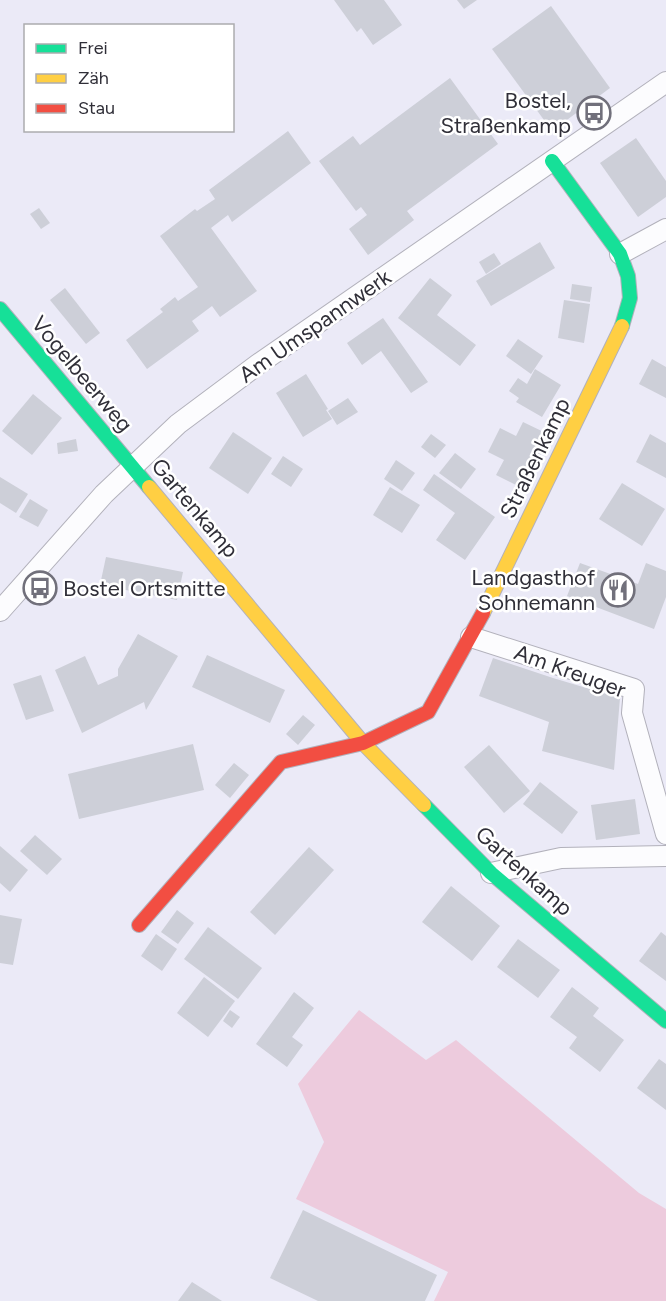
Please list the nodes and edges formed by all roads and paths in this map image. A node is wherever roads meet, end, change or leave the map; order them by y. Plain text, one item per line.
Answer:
1 (666, 82) edge
2 (552, 161) junction
3 (666, 229) edge
4 (620, 254) junction
5 (0, 309) edge
6 (132, 466) junction
7 (0, 610) edge
8 (471, 637) junction
9 (363, 743) junction
10 (666, 834) edge
11 (666, 856) edge
12 (491, 873) junction
13 (139, 925) dead end
14 (666, 1021) edge

1 - 2 street, Am Umspannwerk
2 - 4 street, Straßenkamp
2 - 6 street, Am Umspannwerk
3 - 4 street
4 - 8 street, Straßenkamp
5 - 6 street, Vogelbeerweg
6 - 7 street, Am Umspannwerk
6 - 9 street, Gartenkamp
8 - 9 street, Straßenkamp
8 - 10 street, Am Kreuger
9 - 12 street, Gartenkamp
9 - 13 street
11 - 12 street
12 - 14 street, Gartenkamp

